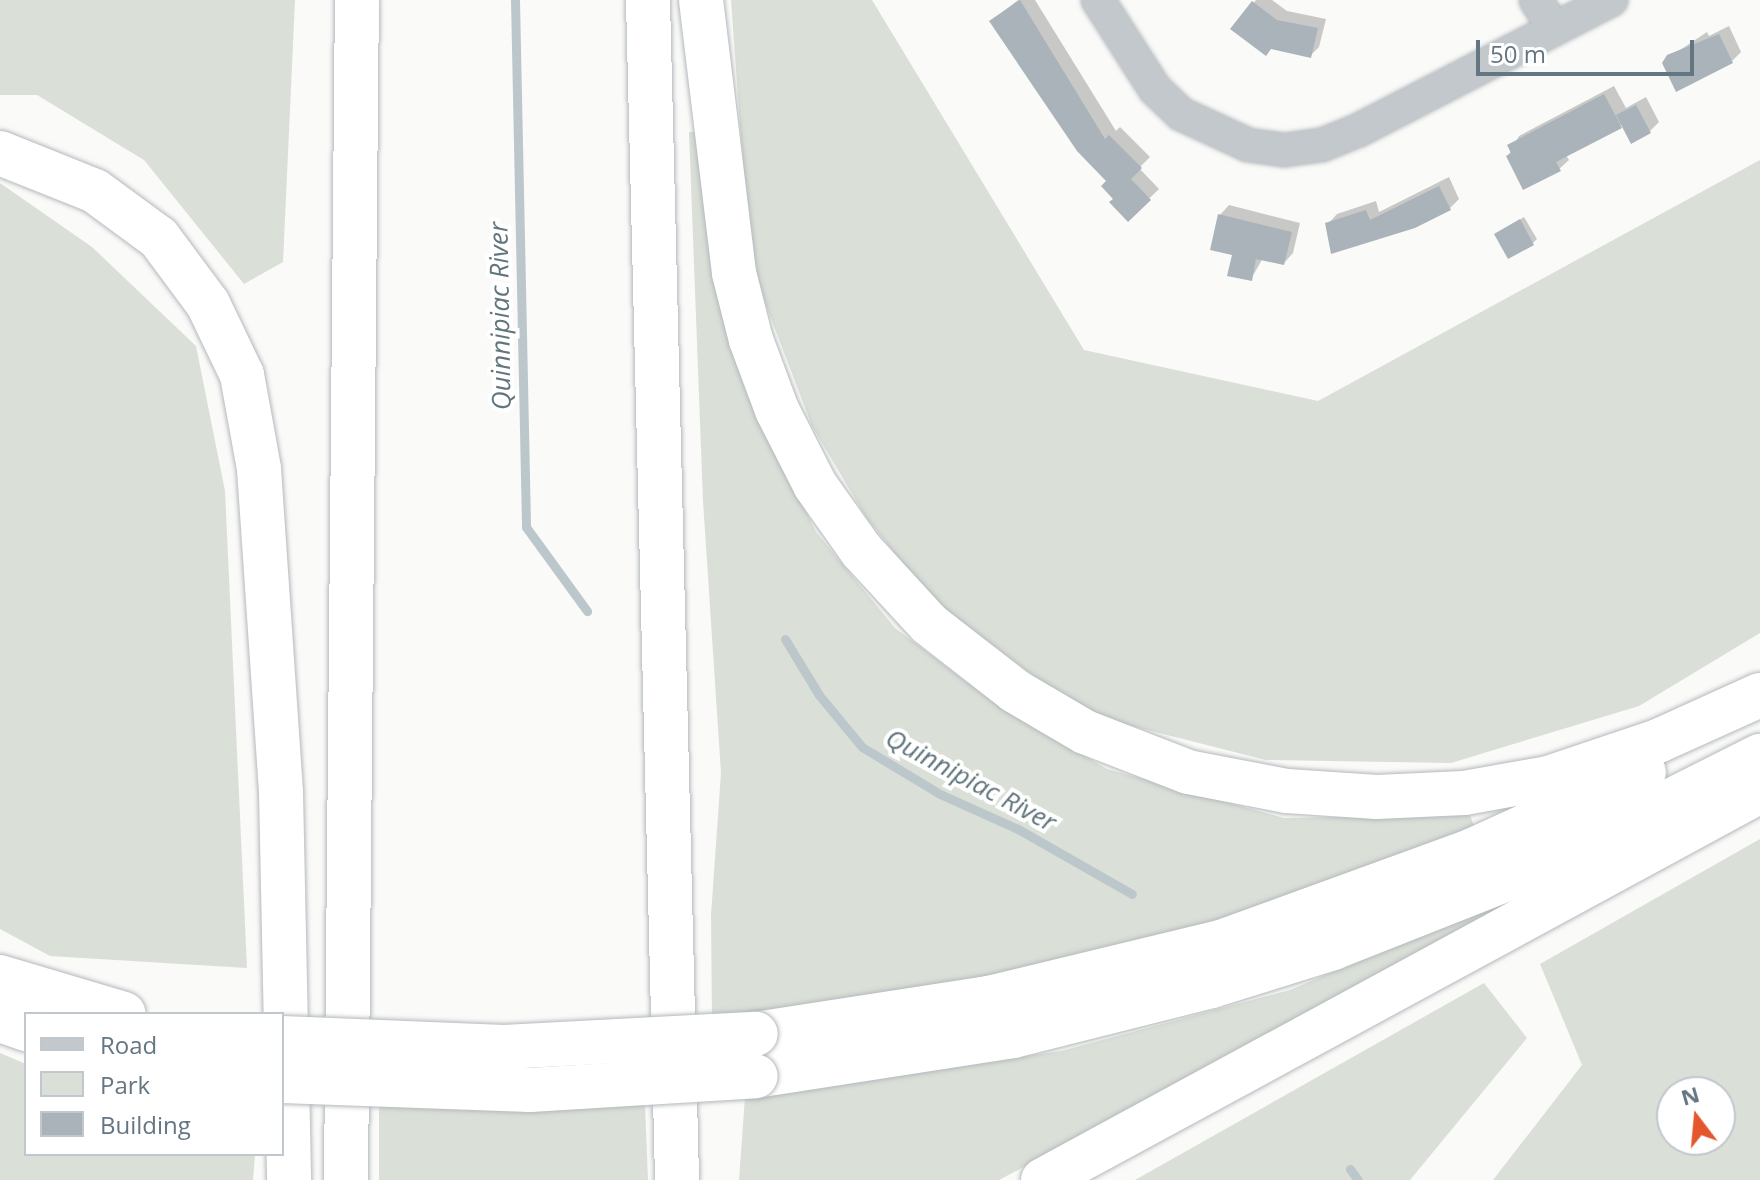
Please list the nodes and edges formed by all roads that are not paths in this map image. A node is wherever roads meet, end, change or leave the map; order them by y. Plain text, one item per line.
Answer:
1 (357, 0) edge
2 (648, 0) edge
3 (701, 0) edge
4 (1098, 0) edge
5 (1536, 0) edge
6 (1611, 0) edge
7 (1554, 29) junction
8 (0, 153) edge
9 (1760, 695) edge
10 (1760, 705) edge
11 (1760, 756) edge
12 (1760, 791) edge
13 (0, 977) edge
14 (117, 1012) edge
15 (0, 1020) edge
16 (24, 1028) edge
17 (284, 1038) edge
18 (756, 1055) junction
19 (284, 1081) edge
20 (289, 1180) edge
21 (346, 1180) edge
22 (677, 1180) edge
23 (1043, 1180) edge

1 - 21 highway
2 - 22 highway
3 - 9 highway
4 - 7 street
5 - 7 street
6 - 7 street
8 - 20 highway
10 - 18 highway
11 - 18 highway
12 - 23 highway
13 - 14 highway
15 - 16 highway
17 - 18 highway, bridge
18 - 19 highway, bridge

